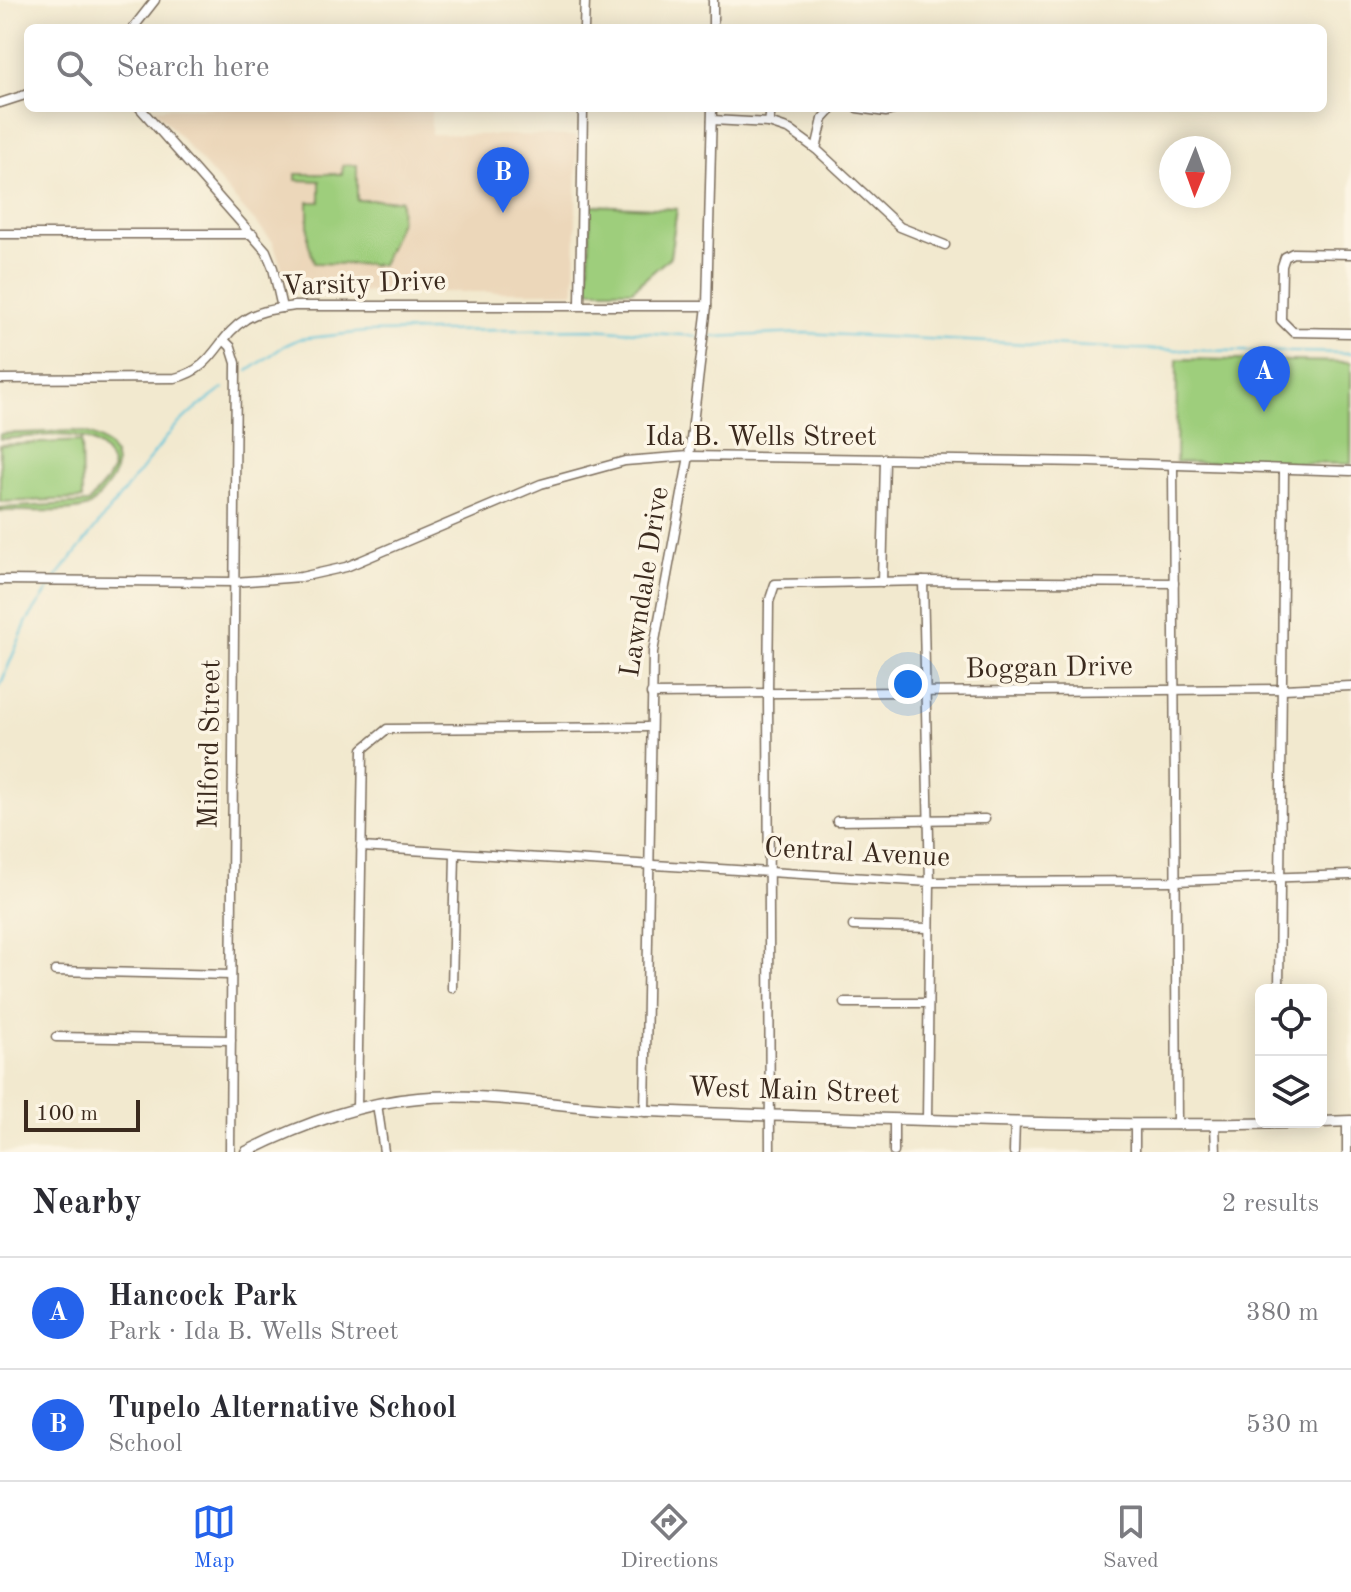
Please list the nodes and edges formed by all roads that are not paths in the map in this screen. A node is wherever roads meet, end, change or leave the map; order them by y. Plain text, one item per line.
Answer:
1 (155, 0) edge
2 (585, 0) edge
3 (713, 0) edge
4 (136, 24) edge
5 (584, 24) edge
6 (713, 24) edge
7 (24, 95) edge
8 (0, 103) edge
9 (144, 112) edge
10 (583, 112) edge
11 (712, 112) edge
12 (770, 112) edge
13 (829, 112) edge
14 (712, 120) junction
15 (769, 123) junction
16 (816, 149) junction
17 (0, 234) edge
18 (253, 234) junction
19 (945, 245) dead end
20 (1351, 254) edge
21 (580, 304) junction
22 (707, 306) junction
23 (282, 308) junction
24 (1351, 333) edge
25 (225, 341) junction
26 (0, 379) edge
27 (689, 456) junction
28 (885, 460) junction
29 (1173, 467) junction
30 (1284, 470) junction
31 (1351, 471) edge
32 (0, 580) edge
33 (923, 581) junction
34 (234, 582) junction
35 (882, 582) junction
36 (1174, 583) junction
37 (1351, 686) edge
38 (1173, 689) junction
39 (1283, 689) junction
40 (926, 693) junction
41 (651, 694) junction
42 (768, 694) junction
43 (650, 727) junction
44 (928, 819) junction
45 (985, 819) dead end
46 (837, 821) dead end
47 (361, 847) junction
48 (455, 854) junction
49 (649, 864) junction
50 (768, 872) junction
51 (1351, 875) edge
52 (1279, 879) junction
53 (1174, 881) junction
54 (930, 882) junction
55 (853, 926) dead end
56 (929, 928) junction
57 (55, 971) dead end
58 (231, 975) junction
59 (1279, 984) edge
60 (452, 988) dead end
61 (845, 1003) dead end
62 (928, 1003) junction
63 (56, 1037) dead end
64 (231, 1040) junction
65 (377, 1104) junction
66 (357, 1108) junction
67 (645, 1112) junction
68 (769, 1116) junction
69 (927, 1119) junction
70 (894, 1120) junction
71 (1349, 1121) edge
72 (1015, 1122) junction
73 (1327, 1122) edge
74 (1135, 1124) junction
75 (1255, 1124) edge
76 (1177, 1125) junction
77 (1215, 1125) junction
78 (230, 1152) edge
79 (246, 1152) edge
80 (384, 1152) edge
81 (770, 1152) edge
82 (894, 1152) edge
83 (1014, 1152) edge
84 (1135, 1152) edge
85 (1216, 1152) edge
86 (1347, 1152) edge

1 - 4 street
2 - 5 street
3 - 6 street
7 - 8 street
9 - 18 street
10 - 21 street
11 - 14 street, Lawndale Drive
12 - 15 street
13 - 16 street
14 - 15 street
14 - 22 street, Lawndale Drive
15 - 16 street
16 - 19 street
17 - 18 street
18 - 23 street
20 - 24 street
21 - 22 street, Varsity Drive
21 - 23 street, Varsity Drive
22 - 27 street, Lawndale Drive
23 - 25 street, Varsity Drive
25 - 26 street, Varsity Drive
25 - 34 street, Milford Street
27 - 28 street, Ida B. Wells Street
27 - 34 street, Ida B. Wells Street
27 - 41 street, Lawndale Drive
28 - 29 street, Ida B. Wells Street
28 - 35 street
29 - 30 street, Ida B. Wells Street
29 - 36 street
30 - 31 street, Ida B. Wells Street
30 - 39 street
32 - 34 street, Ida B. Wells Street
33 - 35 street
33 - 36 street
33 - 40 street
34 - 58 street, Milford Street
35 - 42 street
36 - 38 street
37 - 39 street, Boggan Drive
38 - 39 street, Boggan Drive
38 - 40 street, Boggan Drive
38 - 53 street
39 - 52 street
40 - 42 street, Boggan Drive
40 - 44 street
41 - 42 street, Boggan Drive
41 - 43 street, Lawndale Drive
42 - 50 street
43 - 47 street
43 - 49 street, Lawndale Drive
44 - 45 street
44 - 46 street
44 - 54 street
47 - 48 street, Central Avenue
47 - 66 street
48 - 49 street, Central Avenue
48 - 60 street
49 - 50 street, Central Avenue
49 - 67 street, Lawndale Drive
50 - 54 street, Central Avenue
50 - 68 street
51 - 52 street, Central Avenue
52 - 53 street, Central Avenue
52 - 59 street
53 - 54 street, Central Avenue
53 - 76 street
54 - 56 street
55 - 56 street
56 - 62 street
57 - 58 street
58 - 64 street, Milford Street
61 - 62 street
62 - 69 street
63 - 64 street
64 - 78 street, Milford Street
65 - 66 main road, West Main Street
65 - 67 main road, West Main Street
65 - 80 street
66 - 79 main road, West Main Street
67 - 68 main road, West Main Street
68 - 70 main road, West Main Street
68 - 81 street
69 - 70 main road, West Main Street
69 - 72 main road, West Main Street
70 - 82 street
71 - 73 main road, West Main Street
71 - 86 street
72 - 74 main road, West Main Street
72 - 83 street
74 - 76 main road, West Main Street
74 - 84 street
75 - 77 main road, West Main Street
76 - 77 main road, West Main Street
77 - 85 street

